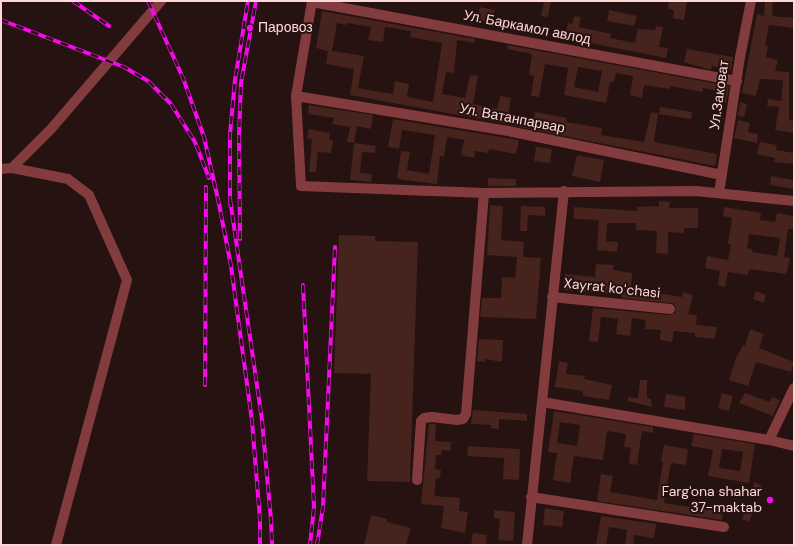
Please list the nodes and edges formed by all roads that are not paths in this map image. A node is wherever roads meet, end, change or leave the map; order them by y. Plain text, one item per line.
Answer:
1 (161, 1) edge
2 (751, 1) edge
3 (312, 2) edge
4 (737, 81) junction
5 (296, 96) junction
6 (12, 168) junction
7 (1, 169) edge
8 (722, 175) junction
9 (564, 191) junction
10 (484, 193) junction
11 (719, 193) junction
12 (794, 201) edge
13 (552, 297) junction
14 (670, 309) dead end
15 (794, 388) edge
16 (542, 402) junction
17 (769, 440) junction
18 (794, 446) edge
19 (417, 480) dead end
20 (531, 497) junction
21 (724, 527) dead end
22 (56, 545) edge
23 (527, 545) edge

1 - 6 street
2 - 4 street, Ул.Заковат
3 - 4 street, Ул. Баркамол авлод
3 - 5 street
4 - 8 street, Ул.Заковат
5 - 8 street, Ул. Ватанпарвар
5 - 10 street
6 - 7 street
6 - 22 street
8 - 11 street, Ул.Заковат
9 - 10 street
9 - 11 street
9 - 13 street
10 - 19 street
11 - 12 street
13 - 14 street, Xayrat koʻchasi
13 - 16 street
15 - 17 street
16 - 17 street
16 - 20 street
17 - 18 street
20 - 21 street
20 - 23 street

